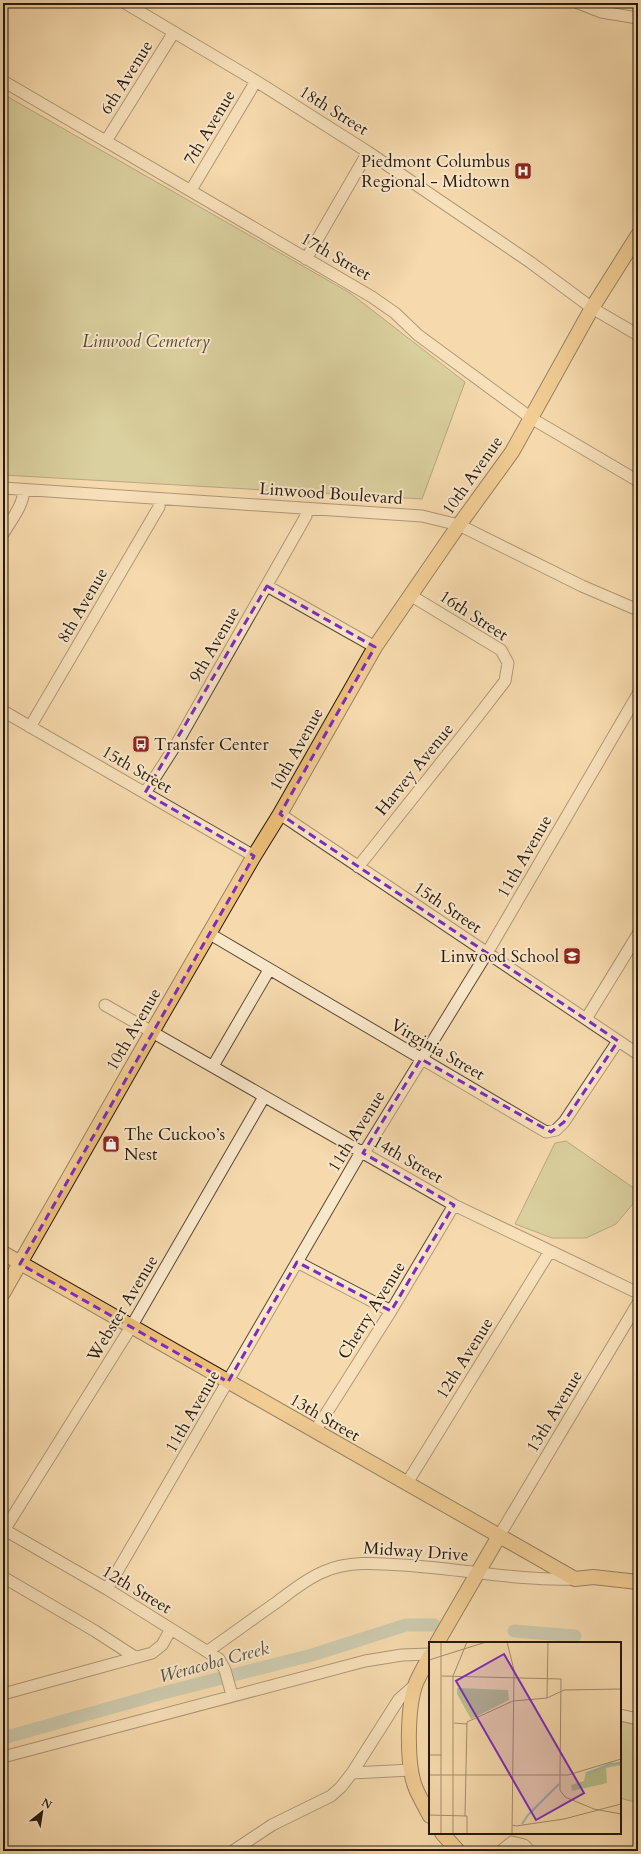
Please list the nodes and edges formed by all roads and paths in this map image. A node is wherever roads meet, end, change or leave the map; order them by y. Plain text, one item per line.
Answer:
1 (125, 3) edge
2 (594, 8) edge
3 (638, 18) edge
4 (174, 32) junction
5 (3, 81) edge
6 (256, 81) junction
7 (106, 140) junction
8 (368, 152) junction
9 (191, 190) junction
10 (638, 234) edge
11 (306, 259) junction
12 (592, 308) junction
13 (638, 335) edge
14 (531, 418) junction
15 (638, 481) edge
16 (3, 488) edge
17 (24, 490) junction
18 (159, 499) junction
19 (306, 509) junction
20 (459, 525) junction
21 (3, 534) edge
22 (267, 586) junction
23 (410, 595) junction
24 (638, 610) edge
25 (375, 647) junction
26 (496, 692) joint
27 (638, 694) edge
28 (3, 711) edge
29 (30, 727) junction
30 (145, 793) junction
31 (280, 814) junction
32 (254, 856) junction
33 (358, 867) junction
34 (210, 934) junction
35 (638, 934) edge
36 (487, 953) junction
37 (269, 970) junction
38 (105, 1005) dead end
39 (586, 1019) junction
40 (152, 1032) junction
41 (618, 1041) junction
42 (638, 1054) edge
43 (421, 1059) junction
44 (213, 1066) junction
45 (264, 1097) junction
46 (361, 1152) junction
47 (454, 1205) junction
48 (550, 1251) junction
49 (3, 1253) edge
50 (297, 1262) junction
51 (20, 1264) junction
52 (3, 1293) edge
53 (638, 1293) edge
54 (638, 1303) edge
55 (391, 1311) junction
56 (131, 1327) junction
57 (228, 1382) junction
58 (315, 1431) junction
59 (407, 1483) junction
60 (3, 1531) edge
61 (499, 1536) junction
62 (479, 1572) junction
63 (3, 1578) edge
64 (575, 1579) junction
65 (638, 1582) edge
66 (106, 1590) junction
67 (171, 1629) junction
68 (438, 1642) edge
69 (208, 1651) junction
70 (429, 1655) edge
71 (135, 1657) junction
72 (429, 1657) edge
73 (416, 1684) junction
74 (3, 1694) edge
75 (232, 1696) junction
76 (621, 1715) edge
77 (638, 1719) edge
78 (3, 1757) edge
79 (412, 1770) junction
80 (352, 1773) junction
81 (429, 1814) edge
82 (443, 1834) edge
83 (233, 1851) edge
84 (458, 1851) edge
85 (501, 1851) edge
86 (530, 1851) edge

1 - 4 street, 18th Street
2 - 3 street
4 - 6 street, 18th Street
4 - 7 street, 6th Avenue
5 - 7 street, 17th Street
6 - 8 street, 18th Street
6 - 9 street, 7th Avenue
7 - 9 street, 17th Street
8 - 11 street
8 - 12 street, 18th Street
9 - 11 street, 17th Street
10 - 12 main road, 10th Avenue
11 - 14 street, 17th Street
12 - 13 street, 18th Street
12 - 14 main road, 10th Avenue
14 - 15 street, 17th Street
14 - 20 main road, 10th Avenue
16 - 17 street, Linwood Boulevard
17 - 18 street, Linwood Boulevard
17 - 21 street
18 - 19 street, Linwood Boulevard
18 - 29 street, 8th Avenue
19 - 20 street, Linwood Boulevard
19 - 22 street, 9th Avenue
20 - 23 main road, 10th Avenue
20 - 24 street, Linwood Boulevard
22 - 25 street
22 - 30 street, 9th Avenue
23 - 25 main road, 10th Avenue
23 - 26 street, 16th Street
25 - 31 main road, 10th Avenue
26 - 33 street, Harvey Avenue
27 - 36 street, 11th Avenue
28 - 29 street, 15th Street
29 - 30 street, 15th Street
30 - 32 street, 15th Street
31 - 32 main road, 10th Avenue
31 - 33 street, 15th Street
32 - 34 main road, 10th Avenue
33 - 36 street, 15th Street
34 - 37 street, Virginia Street
34 - 40 main road, 10th Avenue
35 - 39 street
36 - 39 street, 15th Street
36 - 43 street, 11th Avenue
37 - 43 street, Virginia Street
37 - 44 street
38 - 40 street, 14th Street
39 - 41 street, 15th Street
40 - 44 street, 14th Street
40 - 51 main road, 10th Avenue
41 - 42 street, 15th Street
41 - 43 street, Virginia Street
43 - 46 street, 11th Avenue
44 - 45 street, 14th Street
45 - 46 street, 14th Street
45 - 56 street, Webster Avenue
46 - 47 street, 14th Street
46 - 50 street, 11th Avenue
47 - 48 street, 14th Street
47 - 55 street, Cherry Avenue
48 - 53 street, 14th Street
48 - 59 street, 12th Avenue
49 - 51 main road, 13th Street
50 - 55 street
50 - 57 street, 11th Avenue
51 - 52 main road, 10th Avenue
51 - 56 main road, 13th Street
54 - 61 street, 13th Avenue
55 - 58 street, Cherry Avenue
56 - 57 main road, 13th Street
56 - 60 street, Webster Avenue
57 - 58 main road, 13th Street
57 - 66 street, 11th Avenue
58 - 59 main road, 13th Street
59 - 61 main road, 13th Street
60 - 66 street, 12th Street
61 - 62 main road
61 - 64 main road, 13th Street
62 - 64 street, Midway Drive
62 - 68 main road
62 - 69 street, Midway Drive
63 - 71 street
64 - 65 main road
66 - 67 street, 12th Street
67 - 69 street, 12th Street
67 - 71 street
69 - 75 street, 12th Street
70 - 75 street
71 - 74 street
72 - 73 main road
73 - 79 main road
73 - 80 street
75 - 78 street
76 - 77 street
79 - 80 street
79 - 81 main road
80 - 83 street
82 - 84 main road
85 - 86 street

